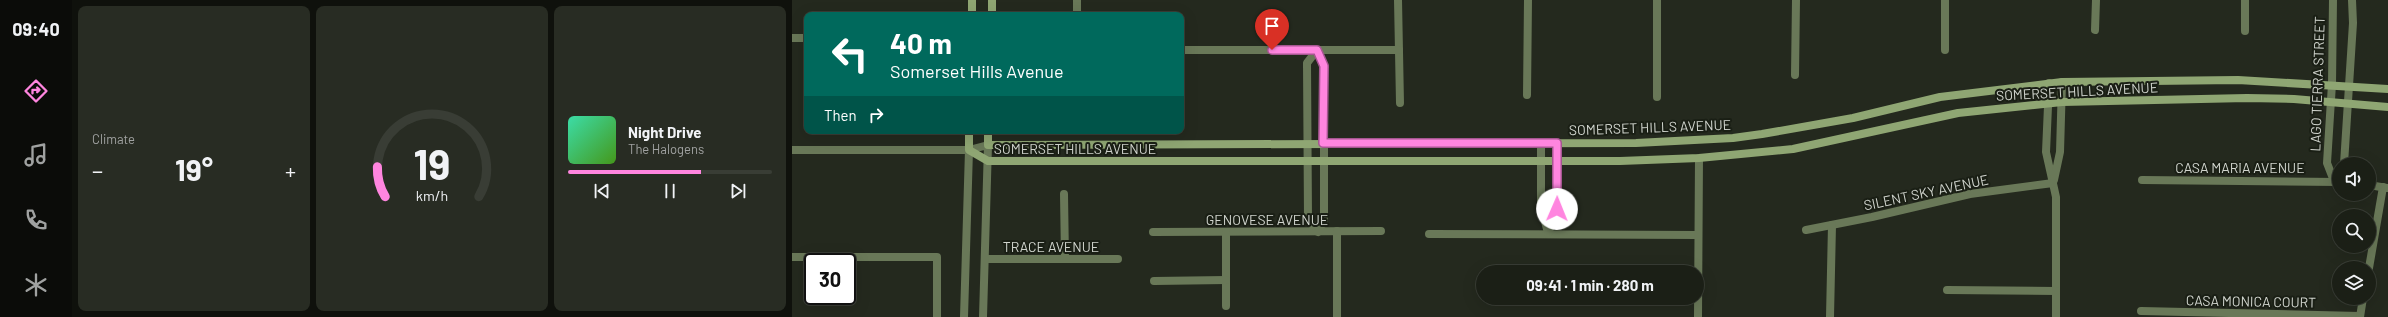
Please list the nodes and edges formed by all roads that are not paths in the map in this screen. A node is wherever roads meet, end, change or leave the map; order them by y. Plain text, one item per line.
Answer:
1 (972, 0) edge
2 (992, 0) edge
3 (1077, 0) edge
4 (1398, 0) edge
5 (1528, 0) edge
6 (1657, 0) edge
7 (1796, 0) edge
8 (1945, 0) edge
9 (2096, 0) edge
10 (2245, 0) edge
11 (2333, 0) edge
12 (2352, 0) edge
13 (972, 12) edge
14 (992, 12) edge
15 (1077, 12) edge
16 (2095, 30) dead end
17 (2245, 31) dead end
18 (792, 38) edge
19 (804, 38) edge
20 (1184, 50) edge
21 (1317, 50) junction
22 (1399, 50) junction
23 (1945, 50) dead end
24 (1795, 75) dead end
25 (2062, 82) junction
26 (2049, 83) junction
27 (2332, 84) junction
28 (2349, 85) junction
29 (2388, 89) edge
30 (1527, 95) dead end
31 (1657, 97) dead end
32 (2331, 101) junction
33 (2062, 102) junction
34 (2348, 102) junction
35 (1400, 103) dead end
36 (2048, 103) junction
37 (2388, 107) edge
38 (969, 134) edge
39 (988, 134) edge
40 (1307, 143) junction
41 (1323, 143) junction
42 (1541, 143) junction
43 (1557, 143) junction
44 (988, 145) junction
45 (792, 150) edge
46 (969, 150) junction
47 (2344, 157) edge
48 (1699, 158) junction
49 (988, 161) junction
50 (1308, 161) junction
51 (1323, 161) junction
52 (1557, 161) junction
53 (1541, 162) junction
54 (2332, 174) edge
55 (2142, 180) dead end
56 (2332, 182) edge
57 (2053, 183) junction
58 (2376, 186) edge
59 (2386, 187) edge
60 (1064, 194) dead end
61 (1832, 225) junction
62 (1806, 230) dead end
63 (1337, 231) junction
64 (1381, 231) dead end
65 (1153, 232) dead end
66 (1226, 232) junction
67 (1318, 232) junction
68 (1429, 234) dead end
69 (1548, 234) junction
70 (1698, 234) junction
71 (792, 257) edge
72 (985, 259) junction
73 (1064, 259) junction
74 (1118, 259) dead end
75 (2370, 261) edge
76 (1226, 280) junction
77 (1154, 281) dead end
78 (1947, 290) dead end
79 (2056, 291) junction
80 (2363, 305) edge
81 (1226, 306) dead end
82 (2141, 311) dead end
83 (937, 317) edge
84 (964, 317) edge
85 (983, 317) edge
86 (1337, 317) edge
87 (1698, 317) edge
88 (1830, 317) edge
89 (2056, 317) edge
90 (2360, 317) edge

1 - 13 main road
2 - 14 main road
3 - 15 street
4 - 22 street
5 - 30 street
6 - 31 street
7 - 24 street
8 - 23 street
9 - 16 street
10 - 17 street
11 - 27 street, LAGO TIERRA STREET
12 - 28 street
18 - 19 street
20 - 21 street
21 - 22 street
21 - 40 street
21 - 41 street
22 - 35 street
25 - 26 main road, SOMERSET HILLS AVENUE
25 - 27 main road, SOMERSET HILLS AVENUE
25 - 33 street
26 - 36 street
26 - 43 main road, SOMERSET HILLS AVENUE
27 - 28 main road, SOMERSET HILLS AVENUE
27 - 32 street, LAGO TIERRA STREET
28 - 29 main road, SOMERSET HILLS AVENUE
28 - 34 street
32 - 33 main road, SOMERSET HILLS AVENUE
32 - 34 main road, SOMERSET HILLS AVENUE
32 - 54 street, LAGO TIERRA STREET
33 - 36 main road, SOMERSET HILLS AVENUE
33 - 57 street
34 - 37 main road, SOMERSET HILLS AVENUE
34 - 47 street
36 - 48 main road, SOMERSET HILLS AVENUE
36 - 57 street
38 - 46 main road
39 - 44 main road
40 - 41 main road, SOMERSET HILLS AVENUE
40 - 44 main road, SOMERSET HILLS AVENUE
40 - 50 street
41 - 42 main road, SOMERSET HILLS AVENUE
41 - 51 street
42 - 43 main road, SOMERSET HILLS AVENUE
42 - 53 street
43 - 52 street
44 - 46 street, SOMERSET HILLS AVENUE
44 - 49 street
45 - 46 street
46 - 49 main road, SOMERSET HILLS AVENUE
46 - 84 street
48 - 52 main road, SOMERSET HILLS AVENUE
48 - 70 street
49 - 50 main road, SOMERSET HILLS AVENUE
49 - 72 street
50 - 51 main road, SOMERSET HILLS AVENUE
50 - 67 street
51 - 53 main road, SOMERSET HILLS AVENUE
51 - 67 street
52 - 53 main road, SOMERSET HILLS AVENUE
52 - 69 street
53 - 69 street
55 - 56 street, CASA MARIA AVENUE
57 - 61 street, SILENT SKY AVENUE
57 - 79 street
58 - 59 street
59 - 75 street
60 - 73 street
61 - 62 street, SILENT SKY AVENUE
61 - 88 street
63 - 64 street, GENOVESE AVENUE
63 - 67 street, GENOVESE AVENUE
63 - 86 street
65 - 66 street, GENOVESE AVENUE
66 - 67 street, GENOVESE AVENUE
66 - 76 street
68 - 69 street
69 - 70 street
70 - 87 street
71 - 83 street
72 - 73 street, TRACE AVENUE
72 - 85 street
73 - 74 street, TRACE AVENUE
76 - 77 street
76 - 81 street
78 - 79 street
79 - 89 street
80 - 90 street
82 - 90 street, CASA MONICA COURT

